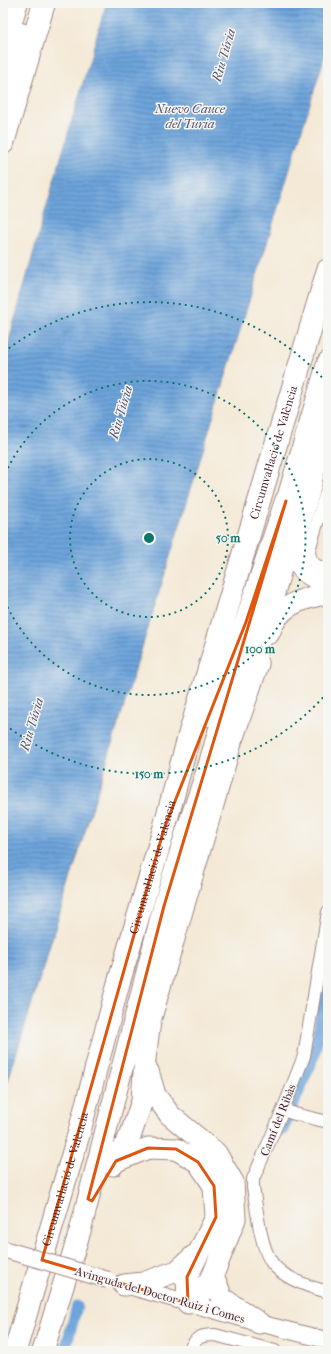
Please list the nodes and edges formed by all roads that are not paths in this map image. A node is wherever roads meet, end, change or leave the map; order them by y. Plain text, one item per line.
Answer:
1 (17, 3) edge
2 (32, 3) edge
3 (44, 3) edge
4 (3, 50) edge
5 (3, 84) edge
6 (3, 143) edge
7 (328, 270) edge
8 (328, 362) edge
9 (328, 406) edge
10 (328, 415) edge
11 (328, 486) edge
12 (286, 501) junction
13 (328, 569) edge
14 (328, 581) edge
15 (328, 593) edge
16 (233, 737) junction
17 (164, 828) junction
18 (328, 912) edge
19 (326, 943) edge
20 (145, 1058) junction
21 (283, 1110) junction
22 (328, 1122) edge
23 (116, 1161) junction
24 (80, 1231) junction
25 (3, 1249) edge
26 (200, 1250) junction
27 (213, 1275) junction
28 (116, 1282) junction
29 (328, 1292) edge
30 (188, 1303) junction
31 (259, 1323) junction
32 (325, 1340) edge
33 (15, 1351) edge
34 (44, 1351) edge
35 (190, 1351) edge
36 (275, 1351) edge

1 - 4 highway
2 - 5 highway
3 - 6 highway
7 - 17 highway, Circumval·lació de València
8 - 12 highway, Circumval·lació de València
9 - 16 highway
10 - 14 highway
11 - 13 street
12 - 17 highway
12 - 24 highway, Circumval·lació de València
15 - 16 highway
16 - 20 highway
17 - 33 highway, Circumval·lació de València
18 - 19 street, Camí del Ribàs
19 - 21 street, Camí del Ribàs
20 - 23 highway
20 - 27 highway
21 - 22 street
21 - 29 street, Camí del Ribàs
23 - 24 highway
23 - 26 highway
24 - 34 highway, Circumval·lació de València
25 - 28 street, Avinguda del Doctor Ruiz i Comes, bridge
26 - 28 highway
26 - 30 highway
27 - 30 highway
27 - 31 highway
28 - 30 street, Avinguda del Doctor Ruiz i Comes
30 - 31 street, Avinguda del Doctor Ruiz i Comes
31 - 32 street, Avinguda del Doctor Ruiz i Comes
35 - 36 street

